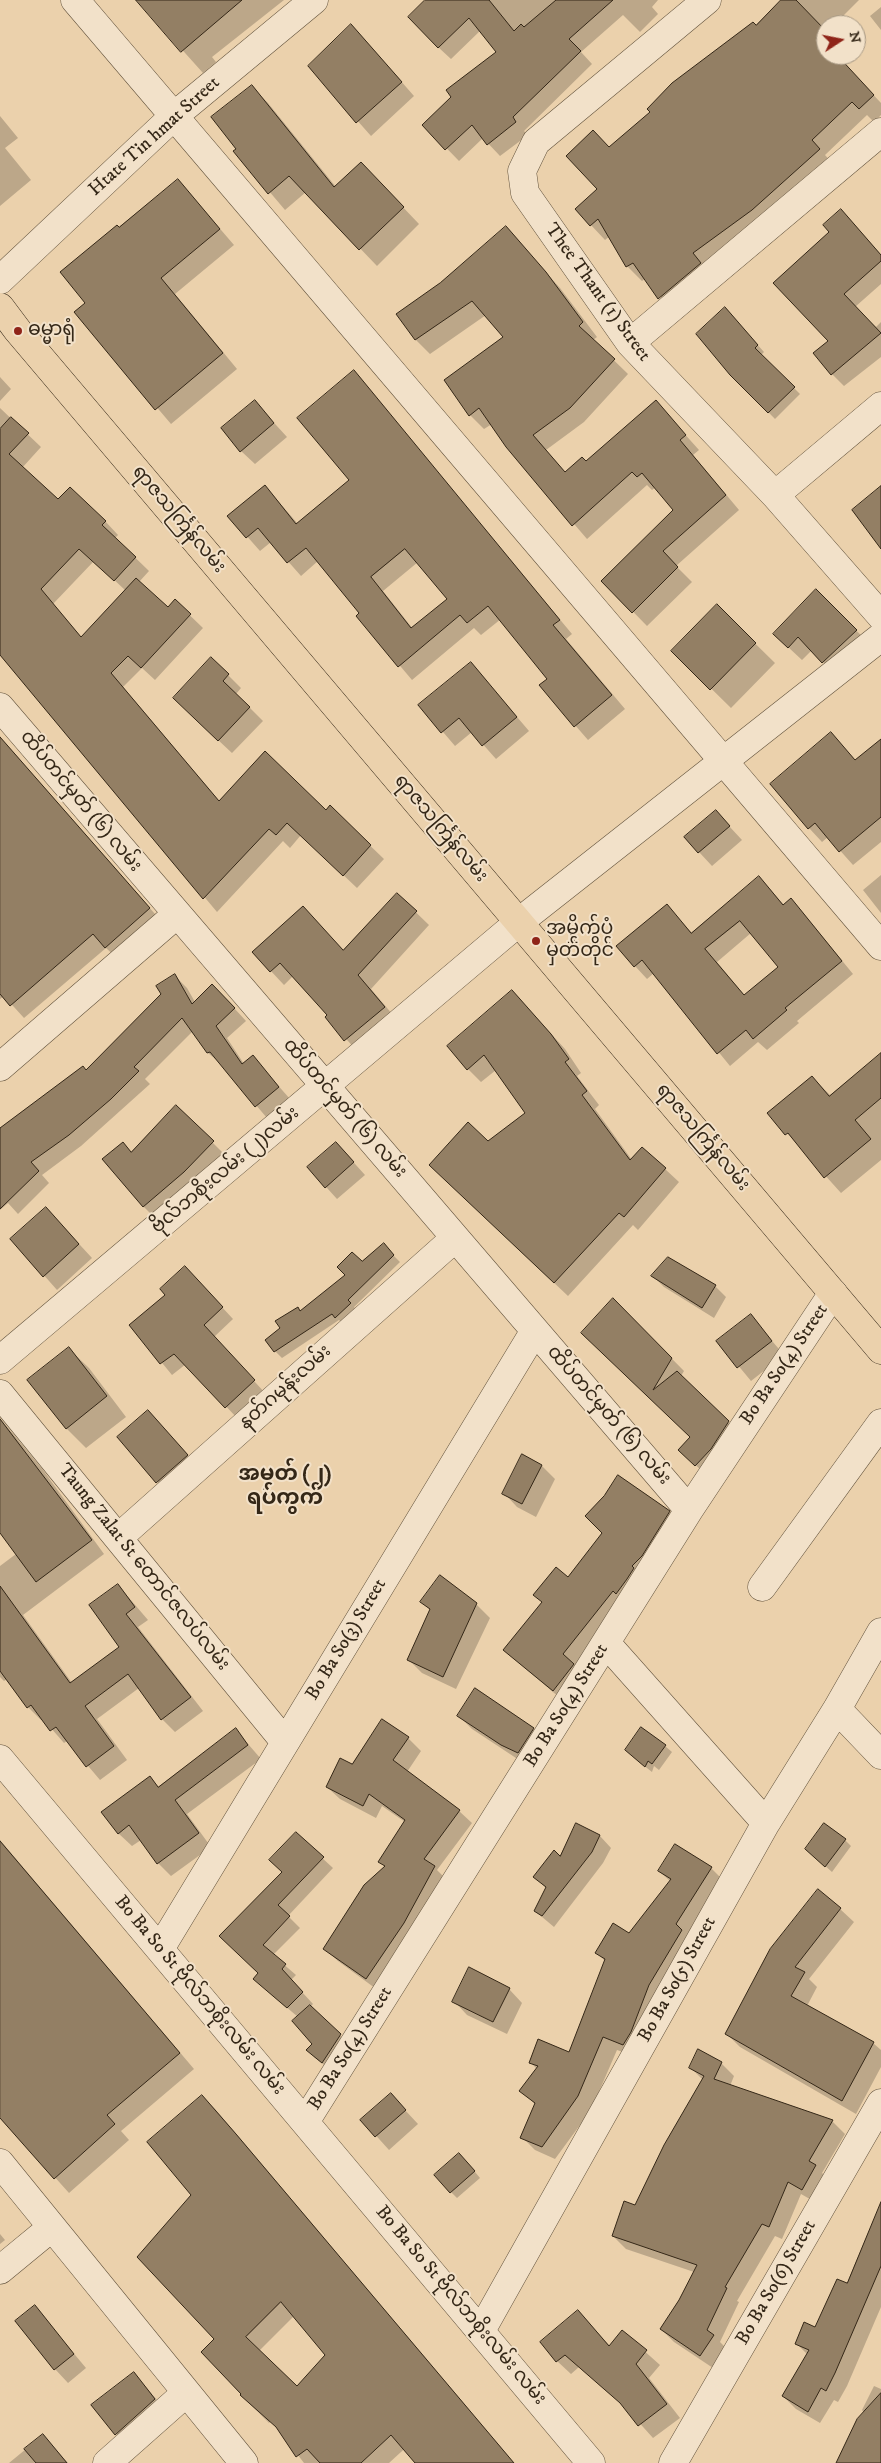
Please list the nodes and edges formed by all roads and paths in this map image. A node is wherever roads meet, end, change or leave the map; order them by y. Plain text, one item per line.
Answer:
1 (75, 0) edge
2 (314, 0) edge
3 (708, 0) edge
4 (174, 116) junction
5 (881, 132) edge
6 (0, 280) edge
7 (0, 307) edge
8 (630, 343) junction
9 (881, 406) edge
10 (775, 495) junction
11 (881, 616) edge
12 (881, 638) edge
13 (0, 707) edge
14 (723, 761) junction
15 (176, 915) junction
16 (520, 922) junction
17 (881, 946) edge
18 (2, 1061) edge
19 (325, 1088) junction
20 (454, 1239) junction
21 (833, 1293) junction
22 (534, 1332) junction
23 (881, 1350) edge
24 (0, 1360) edge
25 (0, 1394) edge
26 (881, 1423) edge
27 (689, 1510) junction
28 (118, 1538) junction
29 (762, 1587) dead end
30 (881, 1632) edge
31 (606, 1643) junction
32 (837, 1709) junction
33 (285, 1742) junction
34 (881, 1755) edge
35 (0, 1759) edge
36 (766, 1823) junction
37 (160, 1949) junction
38 (881, 2103) edge
39 (305, 2122) junction
40 (0, 2163) edge
41 (51, 2228) junction
42 (0, 2270) edge
43 (481, 2331) junction
44 (186, 2394) junction
45 (107, 2463) edge
46 (244, 2463) edge
47 (592, 2463) edge
48 (673, 2463) edge

1 - 4 street
2 - 4 street, Htate Tin hmat Street
3 - 8 street, Thee Thant (1) Street
4 - 6 street, Htate Tin hmat Street
4 - 14 street
5 - 8 street
7 - 16 main road, ရာဇသင်္ကြန်လမ်း
8 - 10 street, Thee Thant (1) Street
9 - 10 street
10 - 11 street, Thee Thant (1) Street
12 - 14 street, ဗိုလ်ဘစိုးလမ်း (၂)လမ်း
13 - 15 street, ထိပ်တင်မှတ် (၆) လမ်း
14 - 16 street, ဗိုလ်ဘစိုးလမ်း (၂)လမ်း
14 - 17 street
15 - 18 street
15 - 19 street, ထိပ်တင်မှတ် (၆) လမ်း
16 - 19 street, ဗိုလ်ဘစိုးလမ်း (၂)လမ်း
16 - 21 main road, ရာဇသင်္ကြန်လမ်း
19 - 20 street, ထိပ်တင်မှတ် (၆) လမ်း
19 - 24 street, ဗိုလ်ဘစိုးလမ်း (၂)လမ်း
20 - 22 street, ထိပ်တင်မှတ် (၆) လမ်း
20 - 28 street, နတ်ဂမုန်းလမ်း
21 - 23 main road, ရာဇသင်္ကြန်လမ်း
21 - 27 street, Bo Ba So(4) Street
22 - 27 street, ထိပ်တင်မှတ် (၆) လမ်း
22 - 33 street, Bo Ba So(3) Street
25 - 28 street, Taung Zalat St တောင်ဇလပ်လမ်း
26 - 29 street
27 - 31 street, Bo Ba So(4) Street
28 - 33 street, Taung Zalat St တောင်ဇလပ်လမ်း
30 - 32 street, Bo Ba So(5) Street
31 - 36 street
31 - 39 street, Bo Ba So(4) Street
32 - 34 street
32 - 36 street, Bo Ba So(5) Street
33 - 37 street, Bo Ba So(3) Street
35 - 37 street, Bo Ba So St ဗိုလ်ဘစိုးလမ်း လမ်း
36 - 43 street, Bo Ba So(5) Street
37 - 39 street, Bo Ba So St ဗိုလ်ဘစိုးလမ်း လမ်း
38 - 48 street, Bo Ba So(6) Street
39 - 43 street, Bo Ba So St ဗိုလ်ဘစိုးလမ်း လမ်း
40 - 41 street
41 - 42 street
41 - 44 street
43 - 47 street, Bo Ba So St ဗိုလ်ဘစိုးလမ်း လမ်း
44 - 45 street
44 - 46 street

